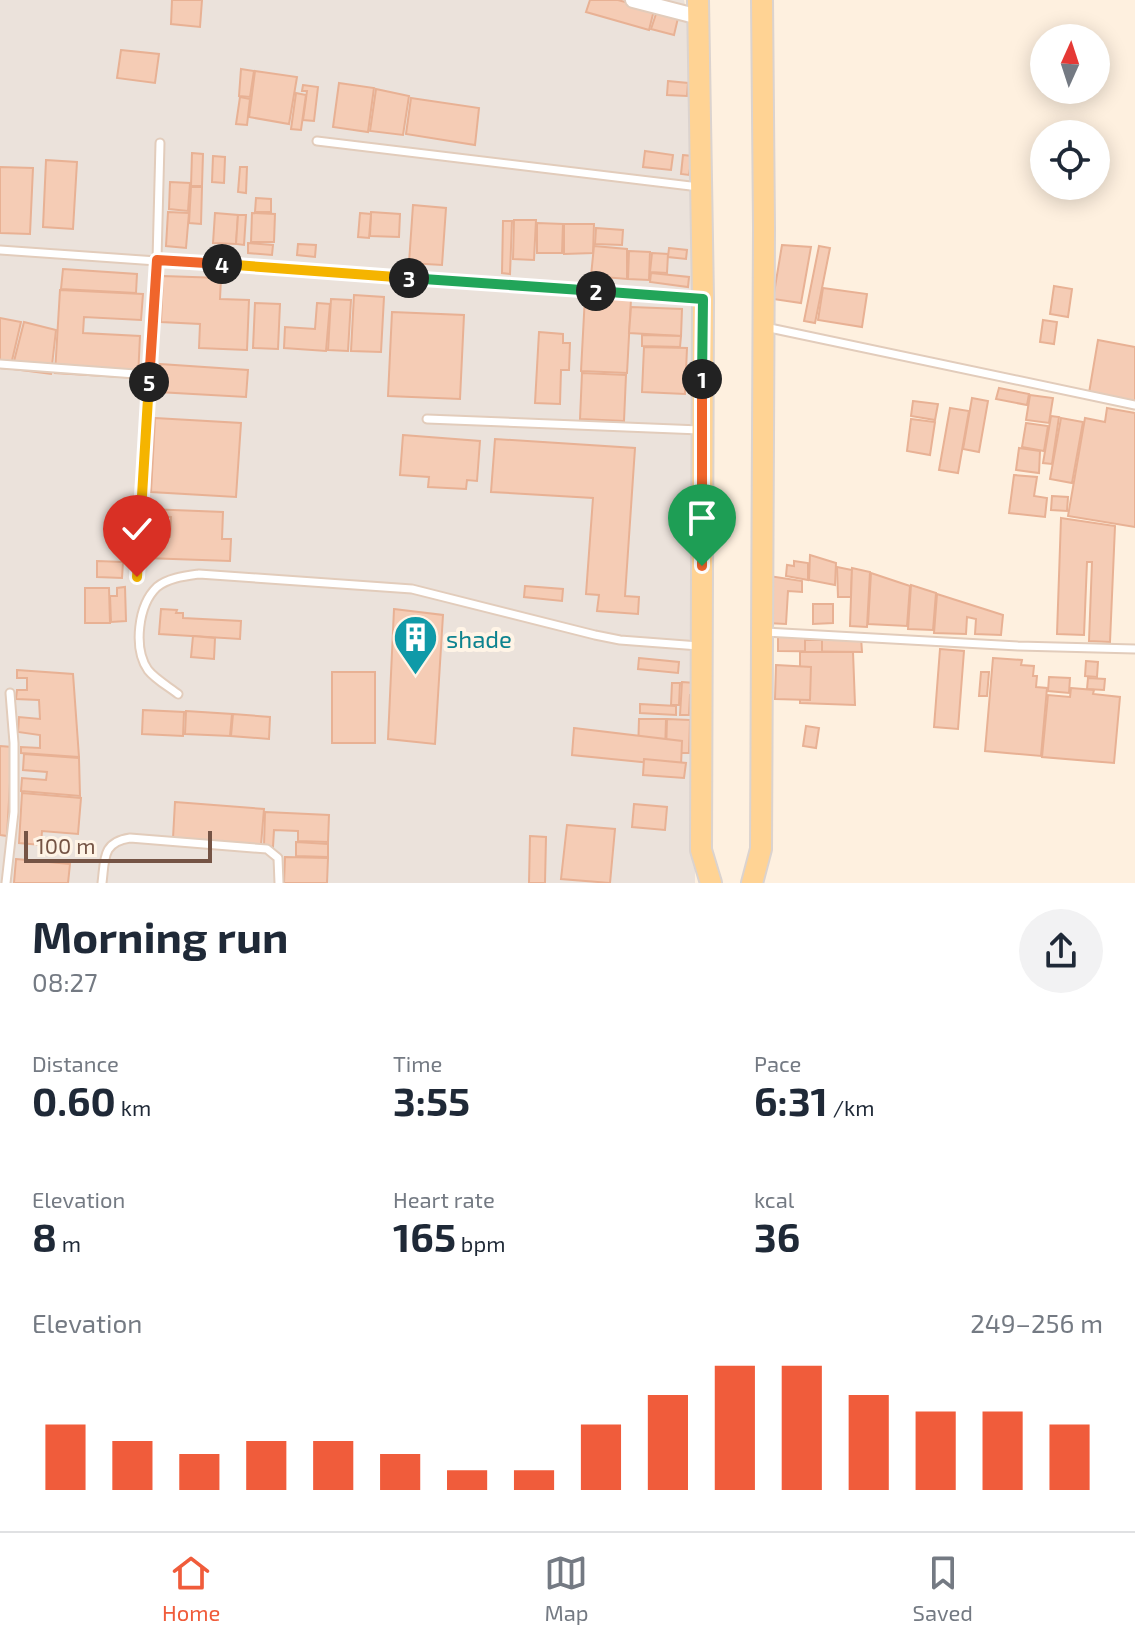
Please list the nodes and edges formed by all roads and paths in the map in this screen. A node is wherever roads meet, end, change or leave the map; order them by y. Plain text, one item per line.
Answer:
1 (633, 0) edge
2 (762, 0) edge
3 (699, 9) edge
4 (317, 141) dead end
5 (160, 143) dead end
6 (701, 188) junction
7 (0, 250) edge
8 (157, 260) junction
9 (703, 299) junction
10 (763, 326) junction
11 (0, 364) edge
12 (149, 375) junction
13 (1135, 405) edge
14 (427, 419) dead end
15 (702, 430) junction
16 (137, 577) dead end
17 (763, 632) junction
18 (701, 646) junction
19 (1135, 649) edge
20 (10, 693) dead end
21 (178, 694) dead end
22 (6, 883) edge
23 (102, 883) edge
24 (279, 883) edge
25 (711, 883) edge
26 (752, 883) edge

1 - 3 street
2 - 10 main road
3 - 6 main road
4 - 6 lane
5 - 8 lane
6 - 9 main road
7 - 8 lane
8 - 9 lane
8 - 12 lane
9 - 15 main road
10 - 13 lane
10 - 17 main road
11 - 12 lane
12 - 16 lane
14 - 15 lane
15 - 18 main road
17 - 19 lane
17 - 26 main road
18 - 21 lane
18 - 25 main road
20 - 22 lane
23 - 24 lane

